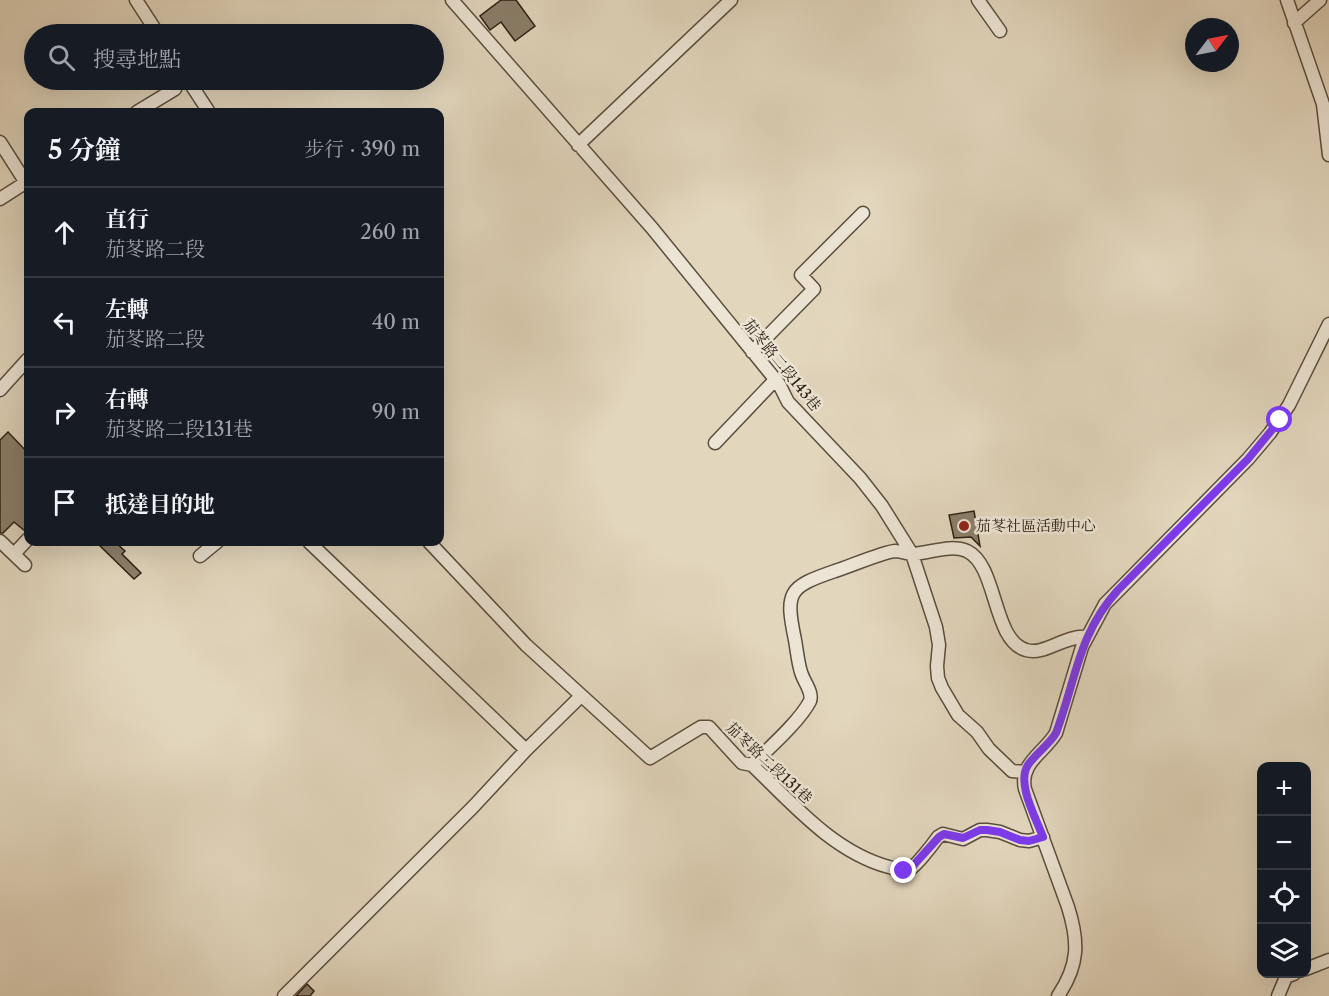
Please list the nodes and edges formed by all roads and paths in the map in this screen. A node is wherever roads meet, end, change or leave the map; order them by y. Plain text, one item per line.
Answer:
1 (136, 0) edge
2 (452, 0) edge
3 (730, 0) edge
4 (978, 0) edge
5 (1287, 0) edge
6 (1320, 0) edge
7 (1294, 23) junction
8 (152, 24) edge
9 (1000, 31) dead end
10 (173, 90) edge
11 (195, 90) edge
12 (144, 108) edge
13 (206, 108) edge
14 (0, 142) edge
15 (578, 145) junction
16 (1329, 155) edge
17 (24, 177) edge
18 (24, 185) edge
19 (0, 199) edge
20 (863, 213) dead end
21 (1329, 324) edge
22 (752, 352) junction
23 (24, 363) edge
24 (775, 380) junction
25 (0, 390) edge
26 (715, 443) dead end
27 (0, 541) edge
28 (24, 543) edge
29 (212, 546) edge
30 (313, 546) edge
31 (433, 546) edge
32 (14, 554) junction
33 (912, 554) junction
34 (200, 556) dead end
35 (25, 565) dead end
36 (1086, 637) junction
37 (581, 696) junction
38 (526, 750) junction
39 (752, 765) junction
40 (1024, 772) junction
41 (1043, 837) junction
42 (1329, 960) edge
43 (1311, 967) edge
44 (1286, 978) edge
45 (284, 996) edge
46 (1058, 996) edge
47 (1278, 996) edge

1 - 8 street
2 - 15 street, 茄苳路二段143巷
3 - 15 street
4 - 9 street
5 - 7 street
6 - 7 street
7 - 16 street
10 - 12 street
11 - 13 street
14 - 17 street
15 - 22 street, 茄苳路二段143巷
18 - 19 street
20 - 22 street
21 - 36 street
22 - 24 street, 茄苳路二段143巷
23 - 25 street
24 - 26 street
24 - 33 street, 茄苳路二段143巷
27 - 32 street
28 - 32 street
29 - 34 street
30 - 38 street
31 - 37 street, 茄苳路二段131巷
32 - 35 street
33 - 36 street
33 - 39 street
33 - 40 street, 茄苳路二段143巷
36 - 40 street
37 - 38 street
37 - 39 street, 茄苳路二段131巷
38 - 45 street
39 - 41 street, 茄苳路二段131巷
40 - 41 street
41 - 46 street
42 - 43 street
44 - 47 street

